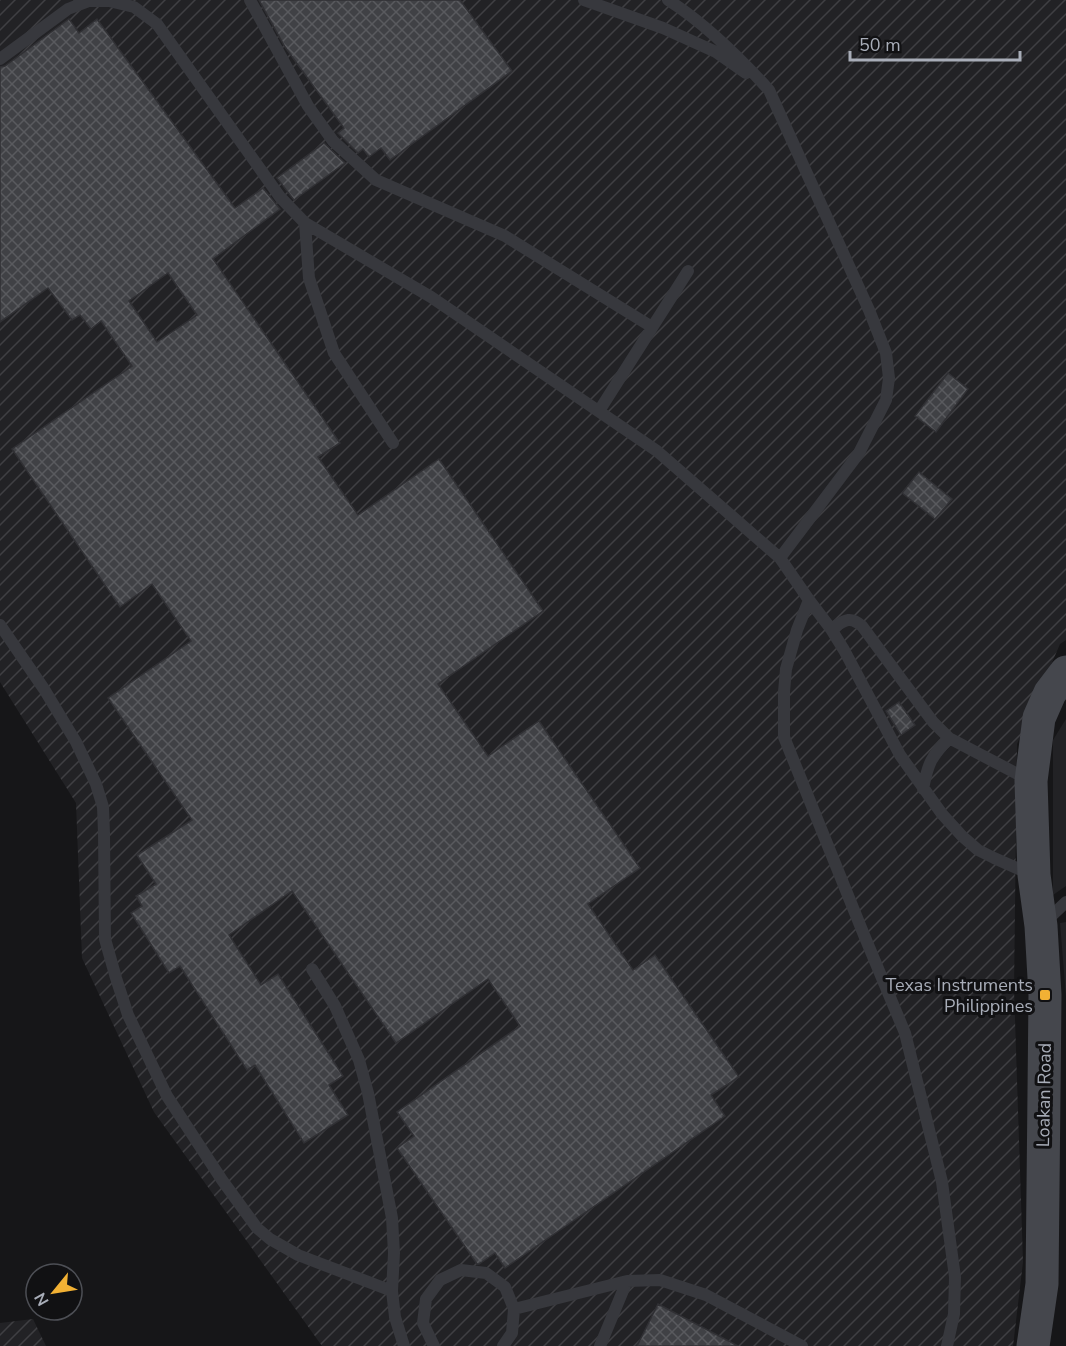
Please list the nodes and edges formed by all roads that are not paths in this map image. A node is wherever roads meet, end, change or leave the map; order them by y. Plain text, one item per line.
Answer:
1 (250, 0) edge
2 (584, 0) edge
3 (668, 0) edge
4 (0, 59) edge
5 (769, 90) junction
6 (305, 223) junction
7 (688, 271) dead end
8 (652, 327) junction
9 (599, 411) junction
10 (393, 443) dead end
11 (780, 558) junction
12 (809, 600) junction
13 (0, 625) edge
14 (831, 629) junction
15 (1066, 672) edge
16 (949, 738) junction
17 (1031, 781) junction
18 (923, 789) junction
19 (1034, 875) junction
20 (1066, 902) edge
21 (1041, 926) junction
22 (312, 969) dead end
23 (627, 1281) junction
24 (1042, 1284) junction
25 (392, 1292) junction
26 (514, 1309) junction
27 (404, 1346) edge
28 (434, 1346) edge
29 (503, 1346) edge
30 (600, 1346) edge
31 (802, 1346) edge
32 (947, 1346) edge
33 (1033, 1346) edge
34 (1048, 1346) edge

1 - 8 lane
2 - 5 lane
3 - 5 lane
4 - 6 lane
5 - 11 lane
6 - 9 lane
6 - 10 lane
7 - 8 lane
8 - 9 lane
9 - 11 lane
11 - 12 lane
12 - 14 lane
12 - 32 lane
13 - 25 lane
14 - 16 lane
14 - 18 lane
15 - 17 main road, Loakan Road
16 - 17 lane
16 - 18 lane
17 - 19 main road, Loakan Road
18 - 19 lane
19 - 21 main road, Loakan Road
20 - 21 lane
21 - 24 main road, Loakan Road
22 - 25 lane
23 - 26 lane
23 - 30 lane
23 - 31 lane
24 - 33 main road, Loakan Road
24 - 34 main road
25 - 27 lane
26 - 28 lane
26 - 29 lane

